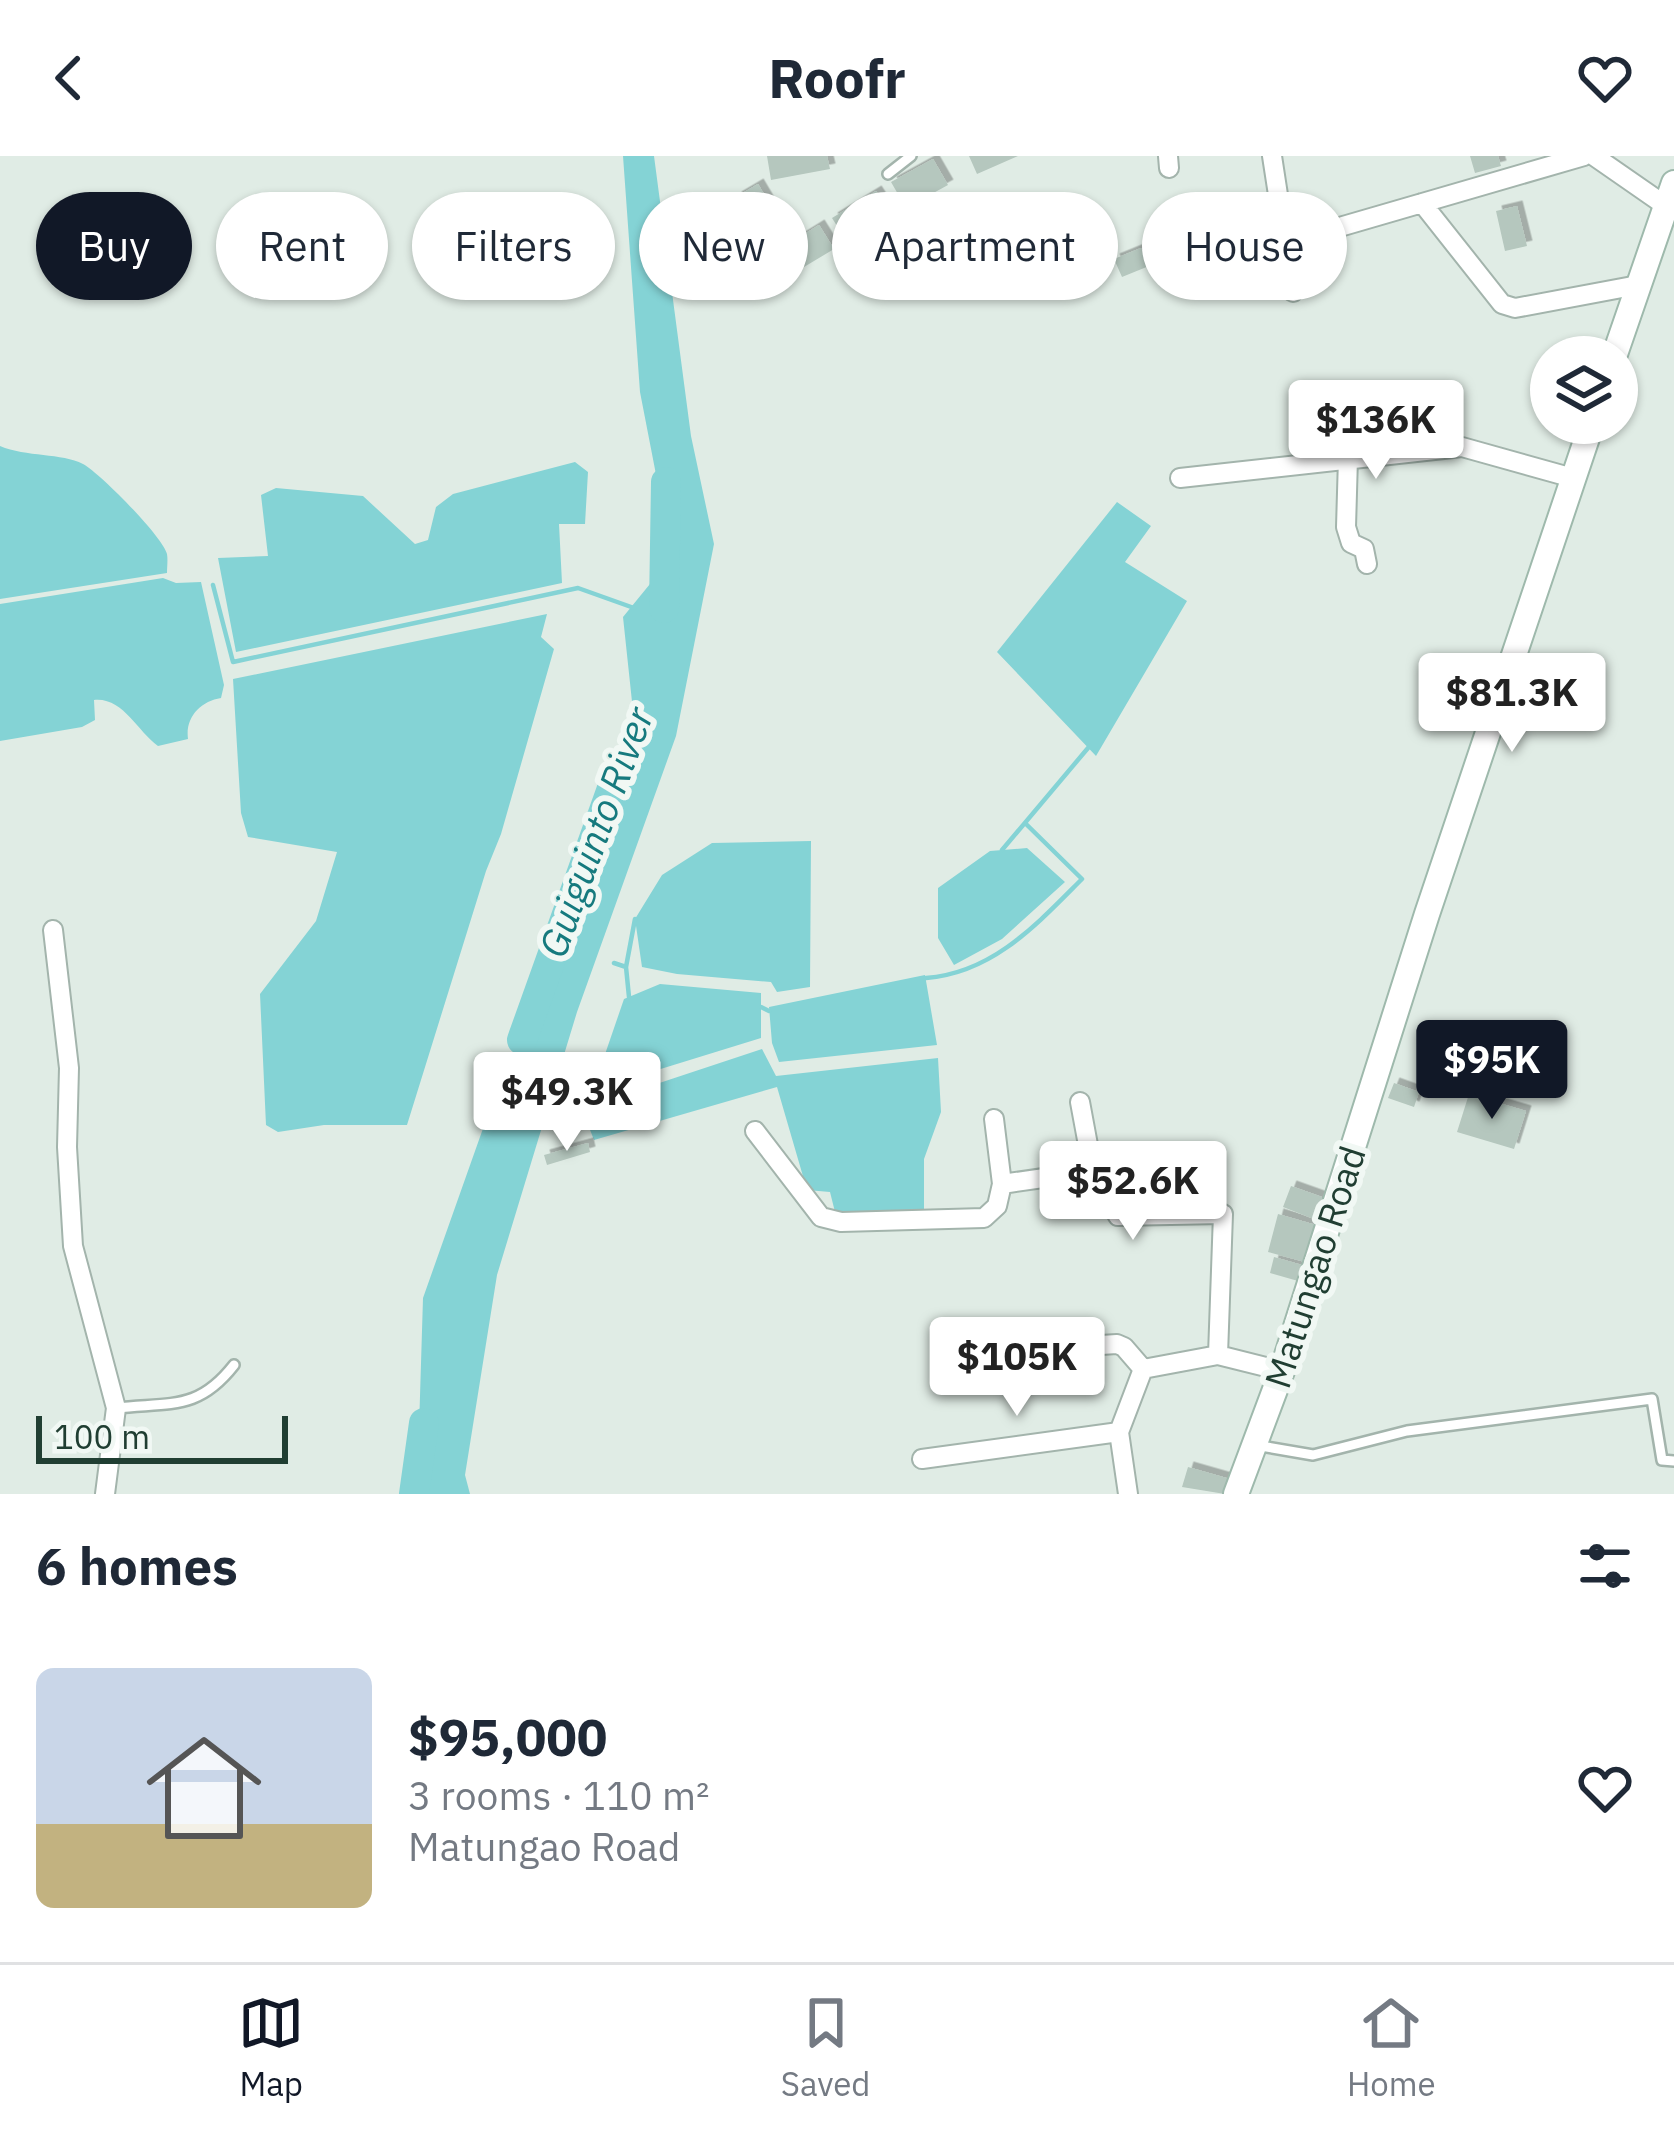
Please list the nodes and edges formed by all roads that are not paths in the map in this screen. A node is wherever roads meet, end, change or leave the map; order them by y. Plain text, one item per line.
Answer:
1 (911, 156) edge
2 (1272, 156) edge
3 (1584, 156) edge
4 (1594, 156) edge
5 (888, 174) dead end
6 (1279, 192) edge
7 (1670, 194) edge
8 (1422, 202) junction
9 (1347, 224) edge
10 (1638, 285) junction
11 (1621, 336) edge
12 (1585, 444) edge
13 (1348, 458) junction
14 (1180, 478) dead end
15 (1573, 478) junction
16 (1367, 564) dead end
17 (53, 930) dead end
18 (1080, 1102) dead end
19 (994, 1119) dead end
20 (755, 1131) dead end
21 (1134, 1165) dead end
22 (1093, 1172) junction
23 (1002, 1184) junction
24 (1218, 1354) junction
25 (234, 1364) dead end
26 (1143, 1369) junction
27 (1282, 1371) junction
28 (993, 1372) dead end
29 (116, 1408) junction
30 (1118, 1432) junction
31 (1255, 1444) junction
32 (922, 1459) dead end
33 (1674, 1460) edge
34 (105, 1494) edge
35 (1128, 1494) edge
36 (1236, 1494) edge

1 - 5 lane
2 - 6 street
3 - 8 street
4 - 7 street
7 - 10 main road
8 - 9 street
8 - 10 street
10 - 11 main road
12 - 15 main road, Matungao Road
13 - 14 street
13 - 15 street
13 - 16 street
15 - 27 main road, Matungao Road
17 - 29 street
18 - 22 street
19 - 23 street
20 - 23 street
21 - 22 street
22 - 23 street
22 - 24 street
24 - 26 street
24 - 27 street
25 - 29 lane
26 - 28 street
26 - 30 street
27 - 31 main road, Matungao Road
29 - 34 street
30 - 32 street
30 - 35 street
31 - 33 lane
31 - 36 main road, Matungao Road

